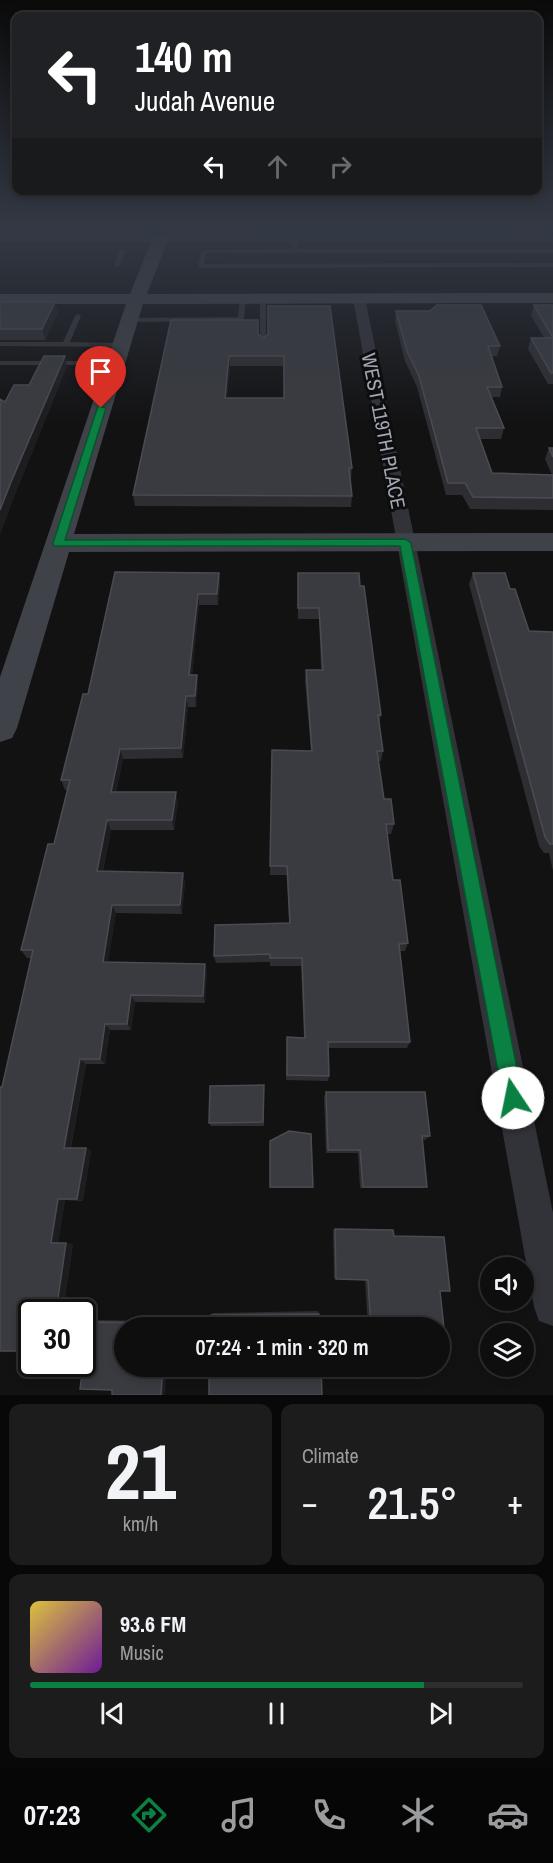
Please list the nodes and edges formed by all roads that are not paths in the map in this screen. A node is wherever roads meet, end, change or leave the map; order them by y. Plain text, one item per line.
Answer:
1 (139, 292) edge
2 (263, 298) junction
3 (360, 298) junction
4 (553, 298) edge
5 (0, 299) edge
6 (132, 309) junction
7 (78, 316) dead end
8 (0, 344) edge
9 (263, 344) edge
10 (65, 345) junction
11 (118, 354) junction
12 (0, 363) edge
13 (553, 542) edge
14 (58, 543) junction
15 (405, 543) junction
16 (0, 728) edge
17 (553, 1307) edge

1 - 6 main road
2 - 3 main road
2 - 6 main road
2 - 9 lane
3 - 4 main road
3 - 15 street, WEST 119TH PLACE
5 - 6 main road
6 - 11 main road
7 - 10 lane
8 - 10 lane
10 - 11 lane
11 - 12 lane
11 - 14 main road
13 - 15 main road
14 - 15 main road
14 - 16 main road
15 - 17 street, WEST 119TH PLACE

